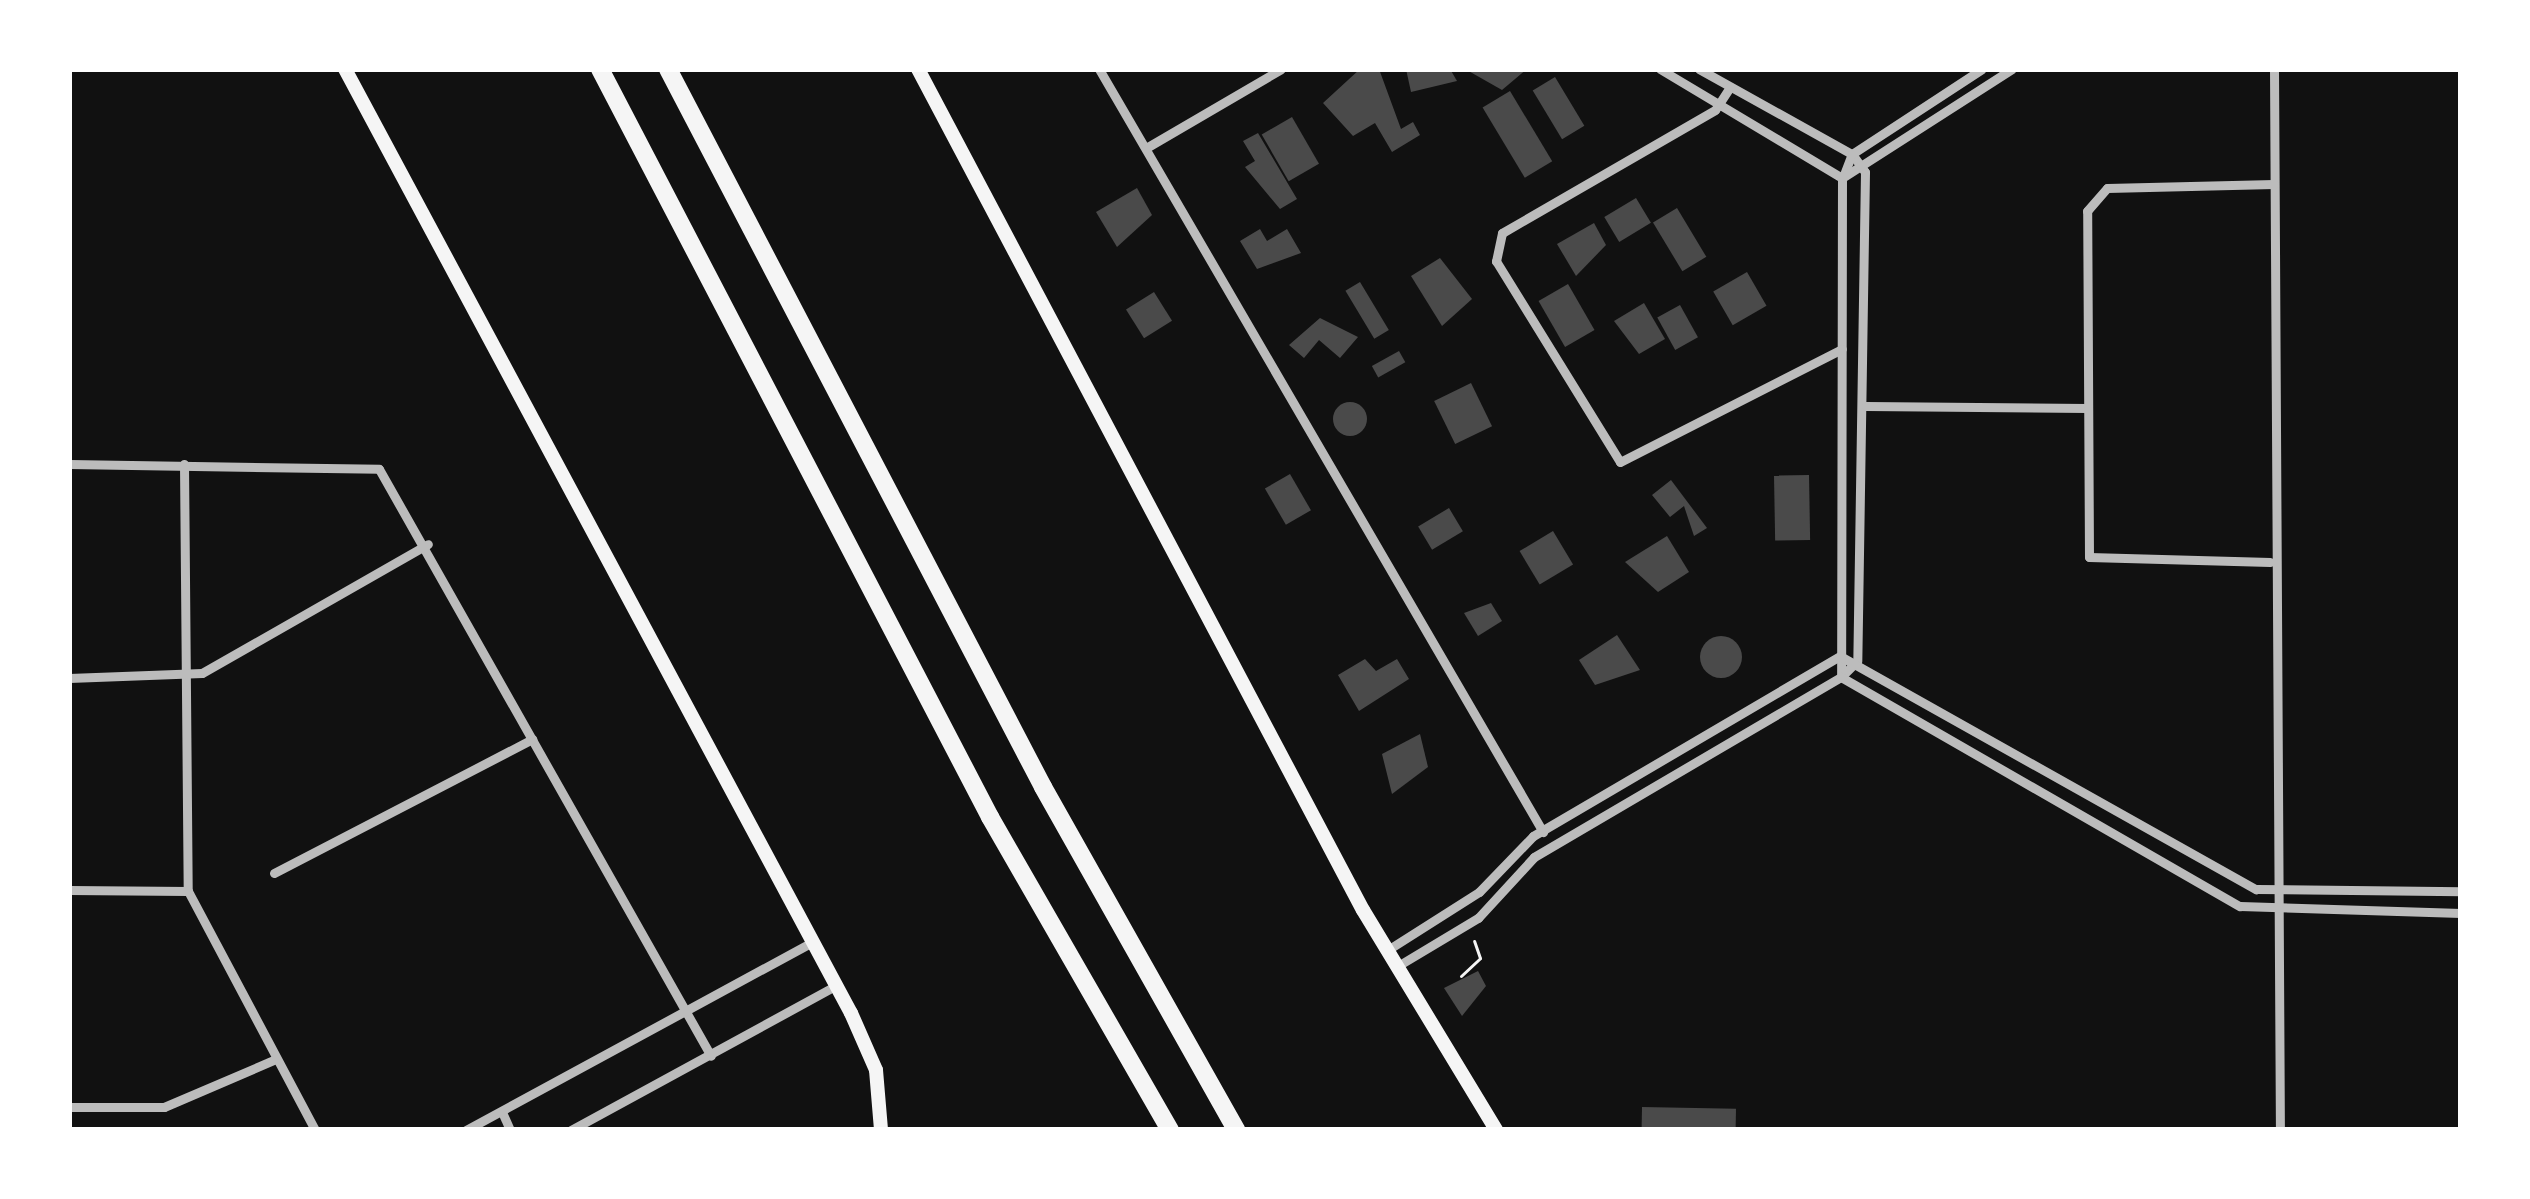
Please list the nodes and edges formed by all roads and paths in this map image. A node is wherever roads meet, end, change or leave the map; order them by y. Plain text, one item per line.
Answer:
1 (345, 69) edge
2 (600, 69) edge
3 (668, 69) edge
4 (918, 69) edge
5 (1099, 69) edge
6 (1281, 69) edge
7 (1660, 69) edge
8 (1699, 69) edge
9 (1982, 69) edge
10 (2012, 69) edge
11 (2274, 69) edge
12 (1730, 87) junction
13 (1722, 103) junction
14 (1146, 148) junction
15 (1852, 154) junction
16 (1865, 172) junction
17 (1842, 178) junction
18 (2274, 184) junction
19 (1842, 349) junction
20 (1866, 406) junction
21 (2087, 408) junction
22 (1842, 427) junction
23 (1865, 428) junction
24 (69, 464) edge
25 (184, 464) junction
26 (428, 544) junction
27 (2270, 562) junction
28 (1840, 656) junction
29 (1857, 661) junction
30 (186, 677) junction
31 (1841, 677) junction
32 (69, 678) edge
33 (532, 739) junction
34 (1542, 831) junction
35 (1551, 847) junction
36 (274, 873) dead end
37 (69, 890) edge
38 (188, 891) junction
39 (2461, 891) edge
40 (2272, 892) junction
41 (2272, 913) junction
42 (2461, 913) edge
43 (1465, 926) junction
44 (811, 943) junction
45 (1386, 951) junction
46 (1396, 968) junction
47 (1461, 976) dead end
48 (835, 986) junction
49 (685, 1012) junction
50 (711, 1055) junction
51 (276, 1059) junction
52 (69, 1107) edge
53 (502, 1112) junction
54 (315, 1130) edge
55 (466, 1130) edge
56 (510, 1130) edge
57 (571, 1130) edge
58 (881, 1130) edge
59 (1170, 1130) edge
60 (1236, 1130) edge
61 (1496, 1130) edge
62 (2280, 1130) edge

1 - 44 main road
2 - 59 highway
3 - 60 highway
4 - 45 main road
5 - 14 street
6 - 14 street
7 - 13 street
8 - 12 street
9 - 15 street
10 - 16 street
11 - 18 street
12 - 13 street
12 - 15 street
13 - 17 street
13 - 19 street
14 - 34 street
15 - 16 street
15 - 17 street
16 - 17 street
16 - 20 street
17 - 19 street
18 - 21 street
18 - 27 street
19 - 22 street
20 - 21 street
20 - 23 street
21 - 27 street
22 - 23 street
22 - 28 street
23 - 29 street
24 - 25 street
25 - 26 street
25 - 30 street
26 - 30 street
26 - 33 street
27 - 40 street
28 - 29 street
28 - 31 street
28 - 34 street
29 - 31 street
29 - 40 street
30 - 32 street
30 - 38 street
31 - 35 street
31 - 41 street
33 - 36 street
33 - 49 street
34 - 35 street
34 - 45 street
35 - 43 street
37 - 38 street
38 - 51 street
39 - 40 street
40 - 41 street
41 - 42 street
41 - 62 street
43 - 46 street
43 - 47 path
44 - 48 main road
44 - 49 street
45 - 46 main road
46 - 61 main road
48 - 50 street
48 - 58 main road
49 - 50 street
49 - 53 street
50 - 57 street
51 - 52 street
51 - 54 street
53 - 55 street
53 - 56 street

